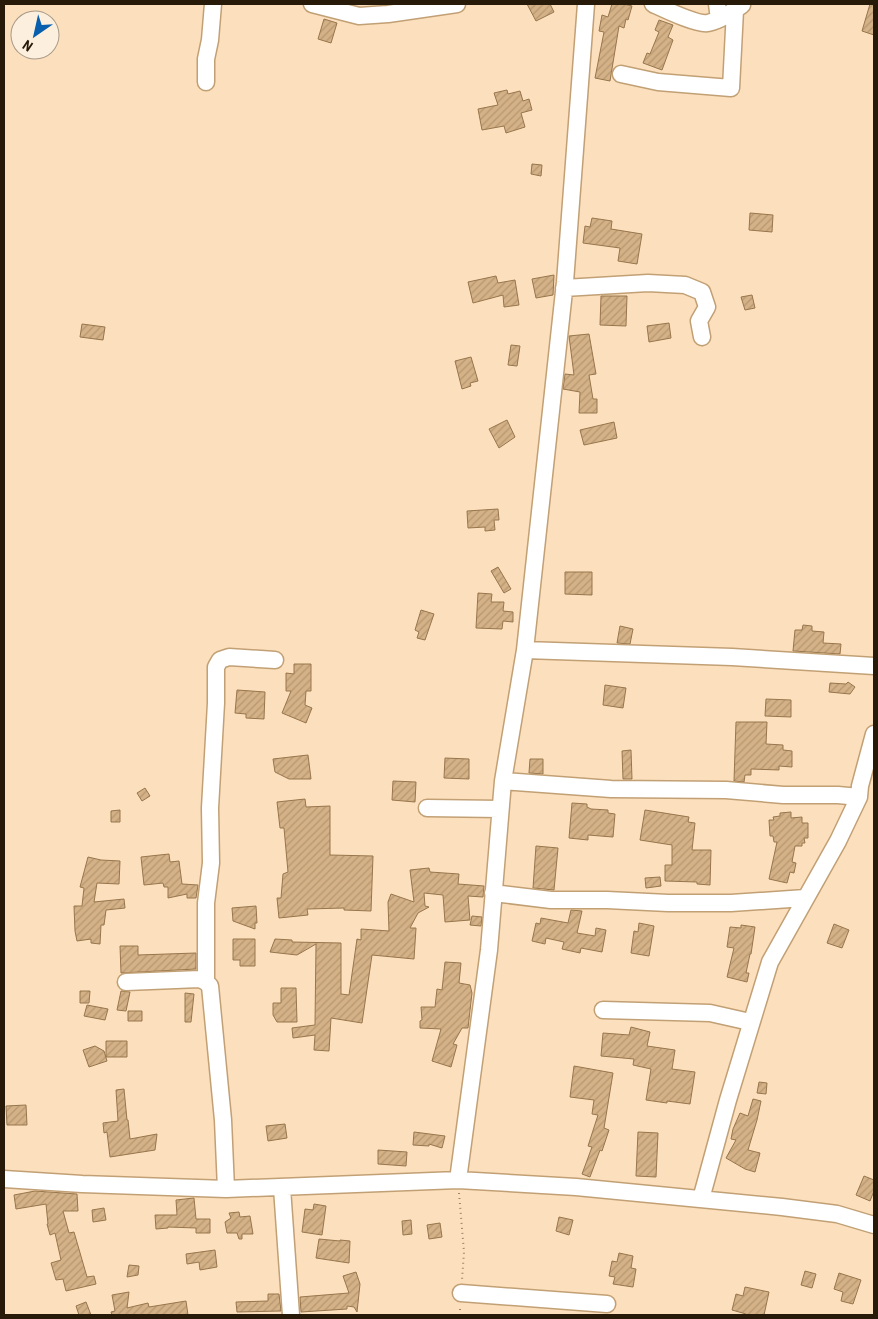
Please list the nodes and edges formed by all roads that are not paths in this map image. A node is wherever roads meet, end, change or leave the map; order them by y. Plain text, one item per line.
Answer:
1 (213, 4) edge
2 (312, 4) edge
3 (457, 4) edge
4 (586, 4) edge
5 (653, 4) edge
6 (740, 7) edge
7 (718, 11) edge
8 (621, 74) dead end
9 (206, 82) dead end
10 (564, 288) junction
11 (702, 337) dead end
12 (525, 650) junction
13 (275, 660) dead end
14 (874, 666) edge
15 (874, 734) edge
16 (503, 781) junction
17 (858, 797) junction
18 (427, 808) dead end
19 (500, 809) junction
20 (493, 893) junction
21 (805, 898) junction
22 (126, 982) dead end
23 (206, 982) junction
24 (603, 1010) dead end
25 (750, 1022) junction
26 (4, 1179) edge
27 (458, 1180) junction
28 (282, 1188) junction
29 (226, 1189) junction
30 (701, 1199) junction
31 (874, 1225) edge
32 (461, 1292) road end
33 (607, 1304) dead end
34 (291, 1315) edge

1 - 9 street
2 - 3 street
4 - 10 street
5 - 7 street
6 - 7 street
6 - 8 street
10 - 11 street
10 - 12 street
12 - 14 street
12 - 16 street
13 - 23 street
15 - 17 street
16 - 17 street
16 - 19 street
17 - 21 street
18 - 19 street
19 - 20 street
20 - 21 street
20 - 27 street
21 - 25 street
22 - 23 street
23 - 29 street
24 - 25 street
25 - 30 street
26 - 29 street
27 - 28 street
27 - 30 street
28 - 29 street
28 - 34 street
30 - 31 street
32 - 33 street

